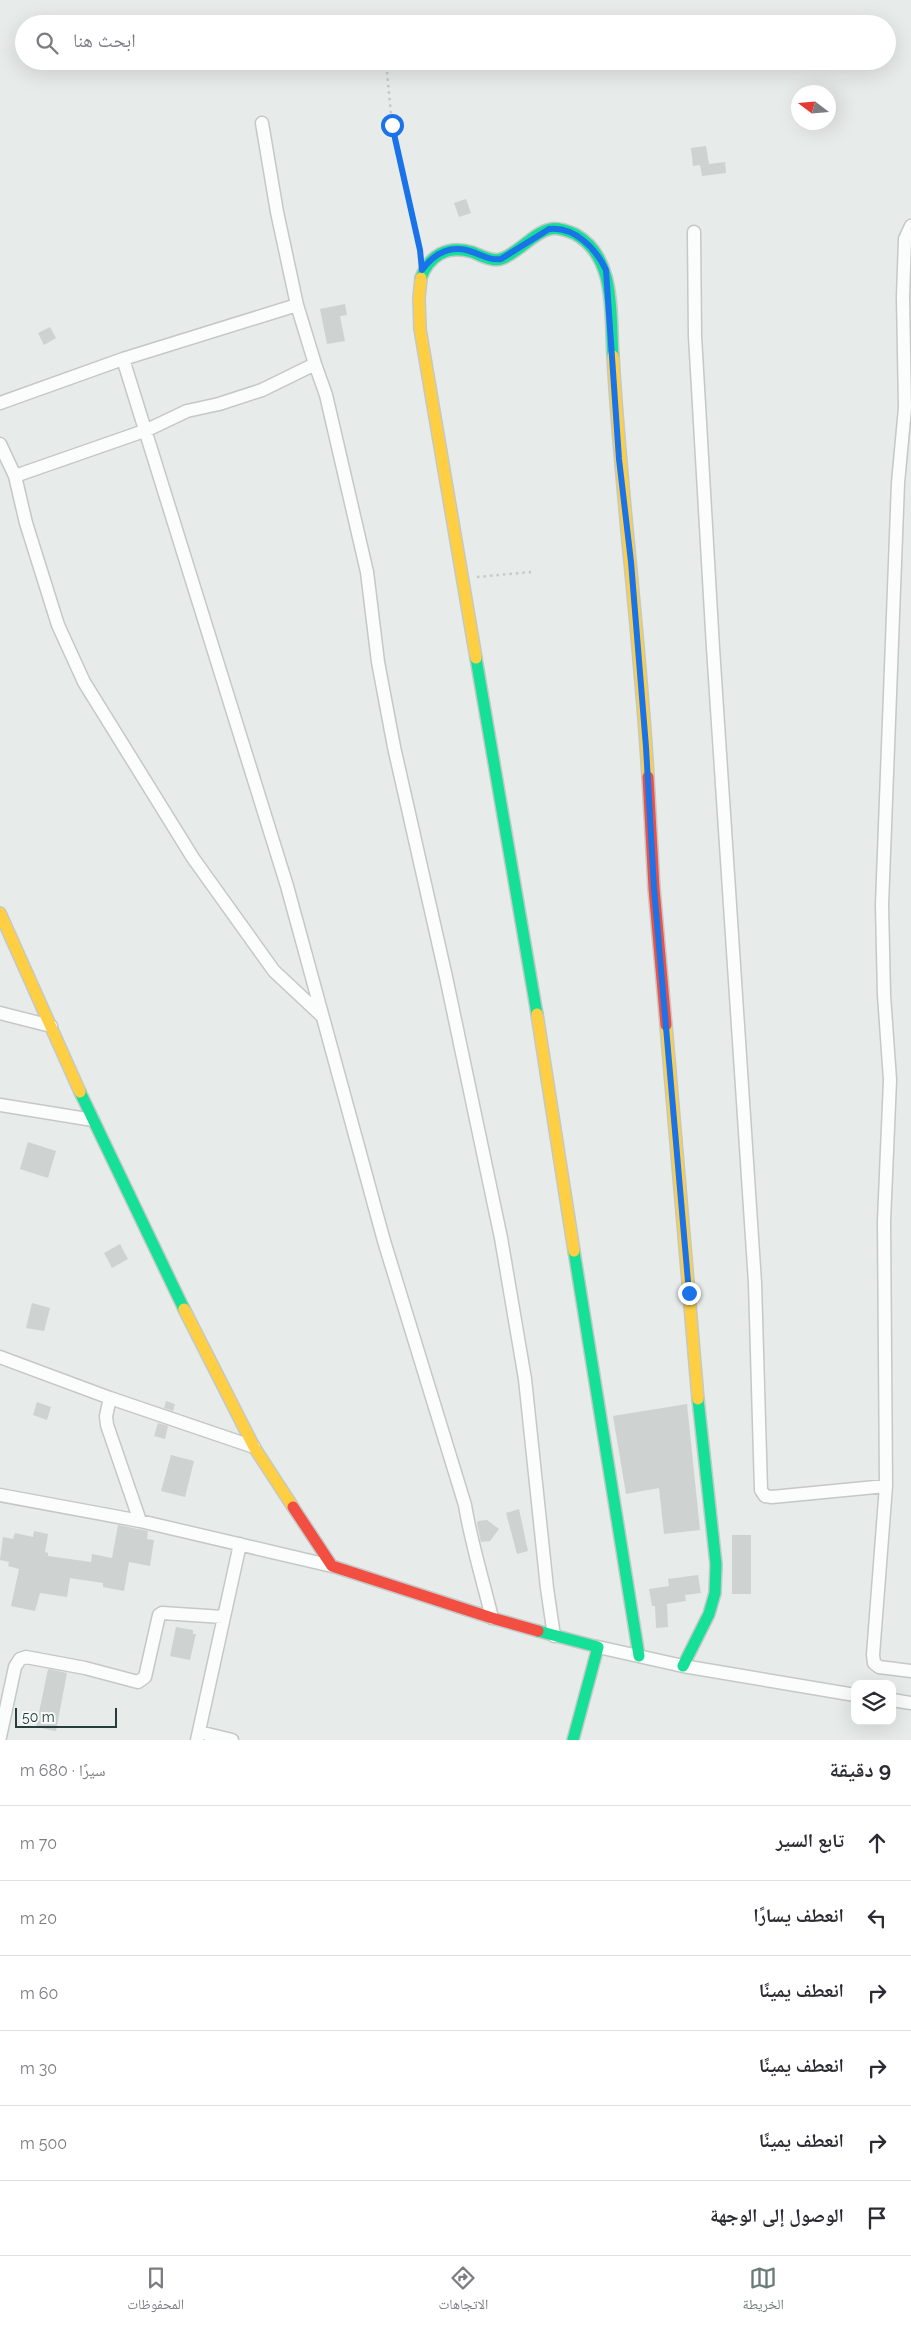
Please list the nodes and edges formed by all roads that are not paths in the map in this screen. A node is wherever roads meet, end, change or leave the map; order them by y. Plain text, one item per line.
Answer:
1 (262, 123) dead end
2 (911, 226) edge
3 (694, 232) dead end
4 (297, 305) junction
5 (123, 358) junction
6 (315, 364) junction
7 (0, 403) edge
8 (147, 430) junction
9 (0, 444) edge
10 (15, 476) junction
11 (0, 913) edge
12 (0, 1013) edge
13 (322, 1016) junction
14 (51, 1026) junction
15 (0, 1105) edge
16 (93, 1120) junction
17 (0, 1357) edge
18 (110, 1398) junction
19 (254, 1447) junction
20 (886, 1486) junction
21 (0, 1495) edge
22 (140, 1521) junction
23 (240, 1544) junction
24 (332, 1566) junction
25 (223, 1617) junction
26 (492, 1618) junction
27 (554, 1636) junction
28 (598, 1647) junction
29 (639, 1656) junction
30 (683, 1666) junction
31 (911, 1671) edge
32 (851, 1694) edge
33 (4, 1697) edge
34 (896, 1701) edge
35 (911, 1703) edge
36 (198, 1736) edge
37 (0, 1737) edge
38 (232, 1740) edge
39 (573, 1740) edge

1 - 4 street
2 - 20 street
3 - 20 street
4 - 5 street
4 - 6 street
5 - 7 street
5 - 8 street
6 - 8 street
6 - 27 street
8 - 10 street
8 - 13 street
9 - 10 street
10 - 13 street
11 - 14 street
12 - 14 street
13 - 26 street
14 - 16 street
15 - 16 street
16 - 19 street
17 - 18 street
18 - 19 street
18 - 22 street
19 - 24 street
20 - 31 street
21 - 22 street
22 - 23 street
23 - 24 street
23 - 25 street
24 - 26 street
25 - 33 street
25 - 36 street
26 - 27 street
27 - 28 street
28 - 29 street
28 - 39 street
29 - 30 street
29 - 30 street
30 - 32 street
33 - 37 street
34 - 35 street
36 - 38 street

